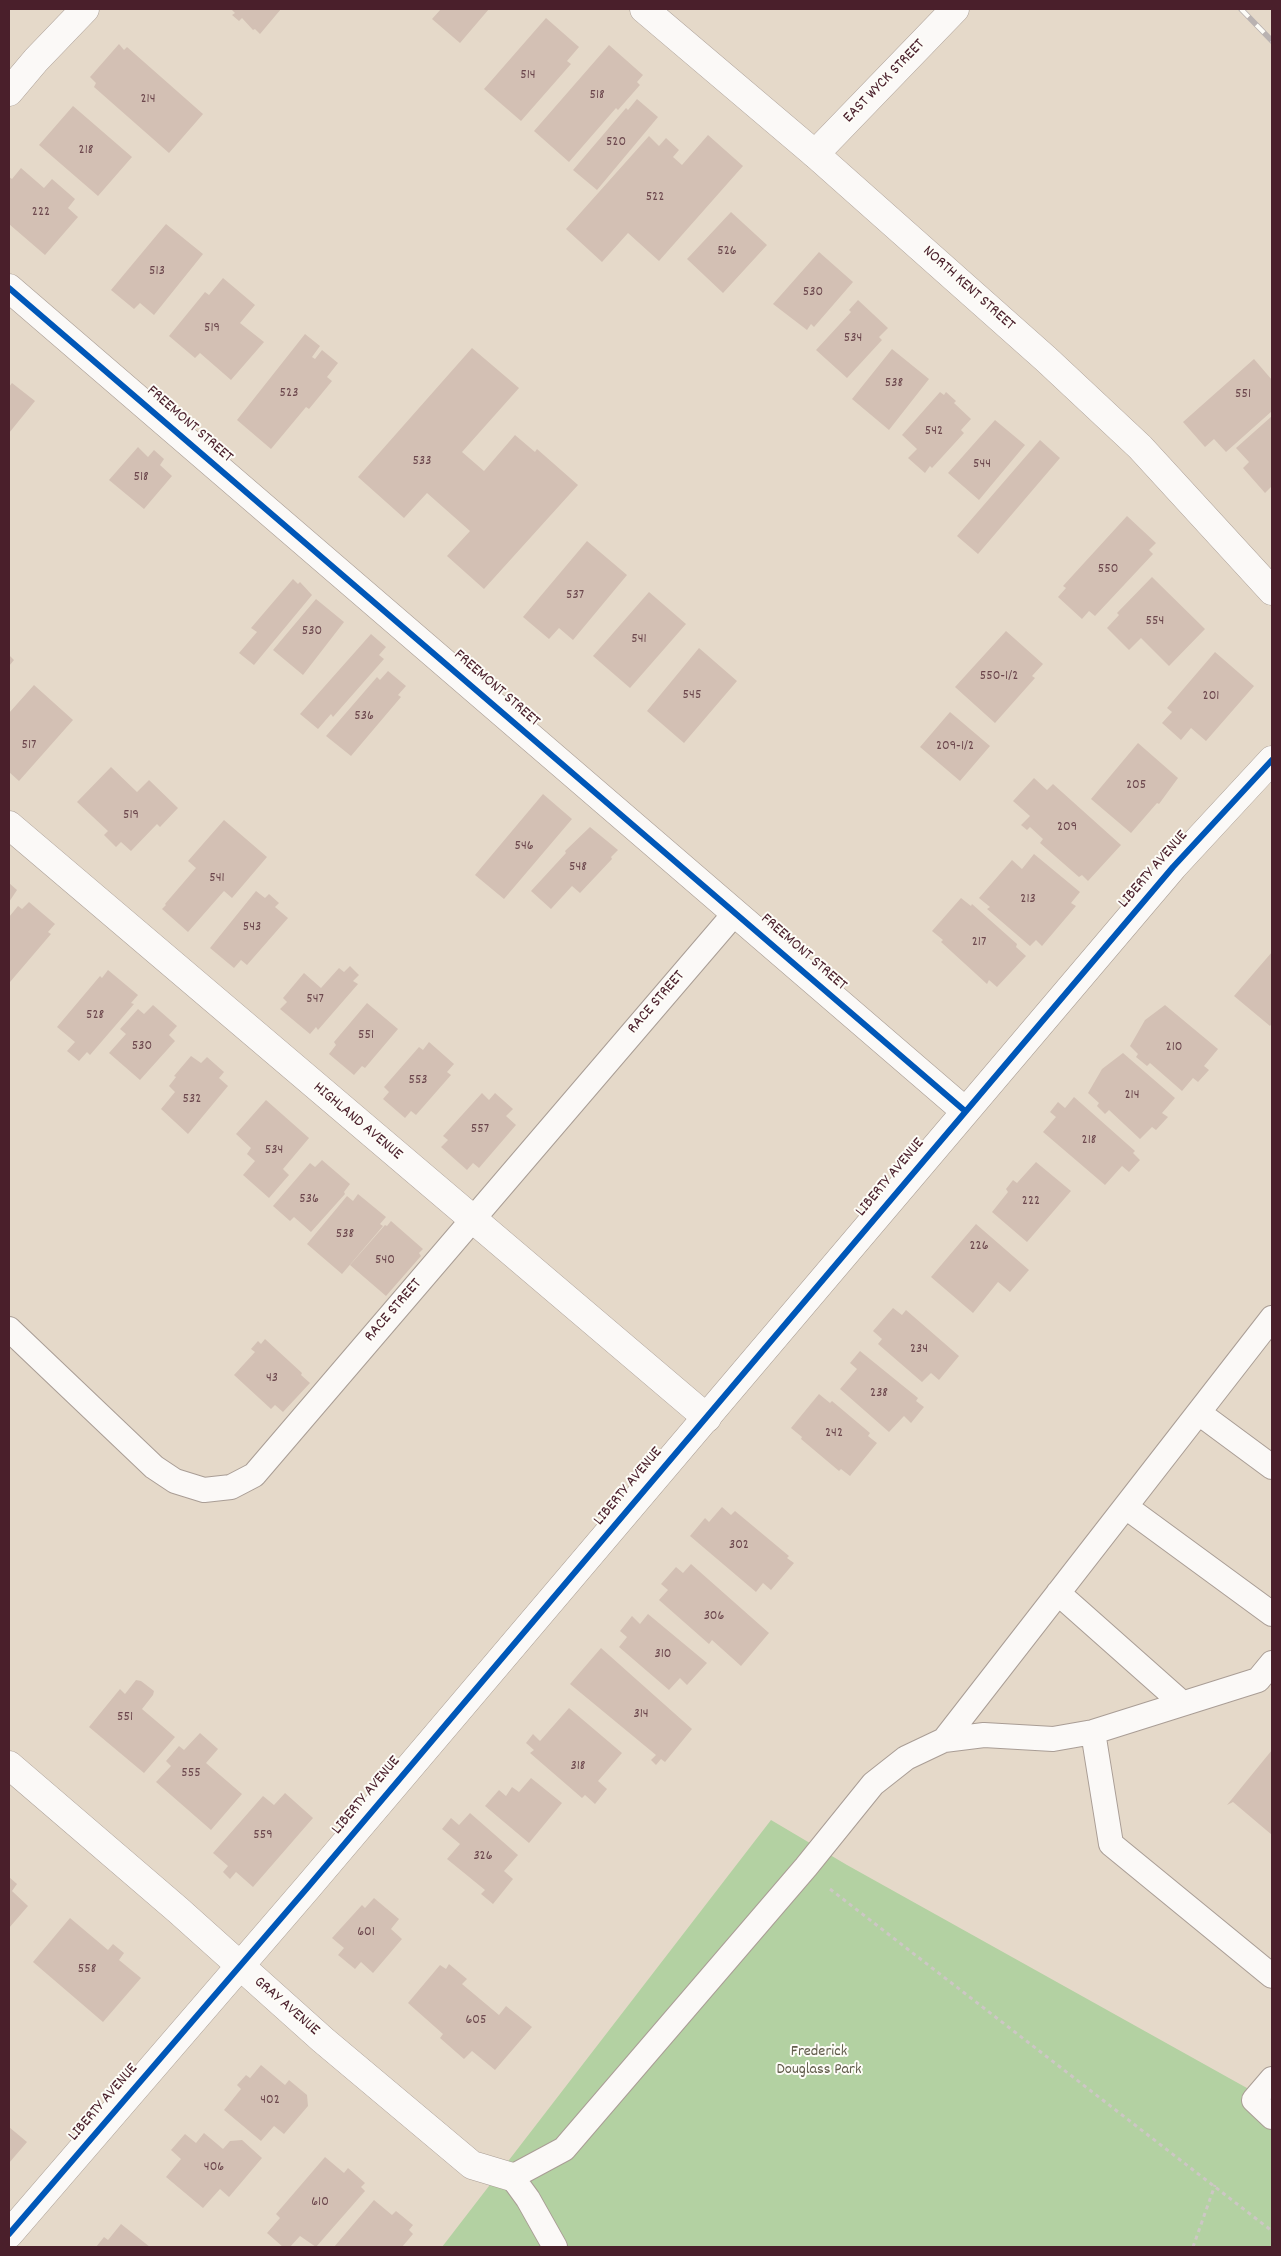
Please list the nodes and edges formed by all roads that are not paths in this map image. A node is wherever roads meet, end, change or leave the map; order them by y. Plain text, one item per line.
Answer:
1 (85, 9) edge
2 (644, 9) edge
3 (955, 9) edge
4 (9, 92) edge
5 (815, 154) junction
6 (9, 288) edge
7 (1272, 591) edge
8 (1272, 760) edge
9 (9, 825) edge
10 (735, 913) junction
11 (965, 1111) junction
12 (472, 1220) junction
13 (1272, 1318) edge
14 (9, 1329) edge
15 (1199, 1413) junction
16 (707, 1418) junction
17 (1272, 1467) edge
18 (1126, 1507) junction
19 (1058, 1593) junction
20 (1272, 1614) edge
21 (1272, 1663) edge
22 (1182, 1703) junction
23 (1093, 1732) junction
24 (944, 1740) junction
25 (9, 1766) edge
26 (240, 1967) junction
27 (1272, 1976) edge
28 (1272, 2079) edge
29 (1272, 2117) edge
30 (512, 2177) junction
31 (9, 2234) edge
32 (555, 2247) edge

1 - 4 street
2 - 5 street, NORTH KENT STREET
3 - 5 street, EAST WYCK STREET
5 - 7 street, NORTH KENT STREET
6 - 10 street, FREEMONT STREET
8 - 11 street, LIBERTY AVENUE
9 - 12 street, HIGHLAND AVENUE
10 - 11 street, FREEMONT STREET
10 - 12 lane, RACE STREET
11 - 16 street, LIBERTY AVENUE
12 - 14 lane, RACE STREET
12 - 16 street, HIGHLAND AVENUE
13 - 15 lane
15 - 17 lane
15 - 18 lane
16 - 26 street, LIBERTY AVENUE
18 - 19 lane
18 - 20 lane
19 - 22 lane
19 - 24 lane
21 - 22 lane
22 - 23 lane
23 - 24 lane
23 - 27 lane
24 - 30 lane
25 - 26 street, GRAY AVENUE
26 - 30 street, GRAY AVENUE
26 - 31 street, LIBERTY AVENUE
28 - 29 lane
30 - 32 lane

